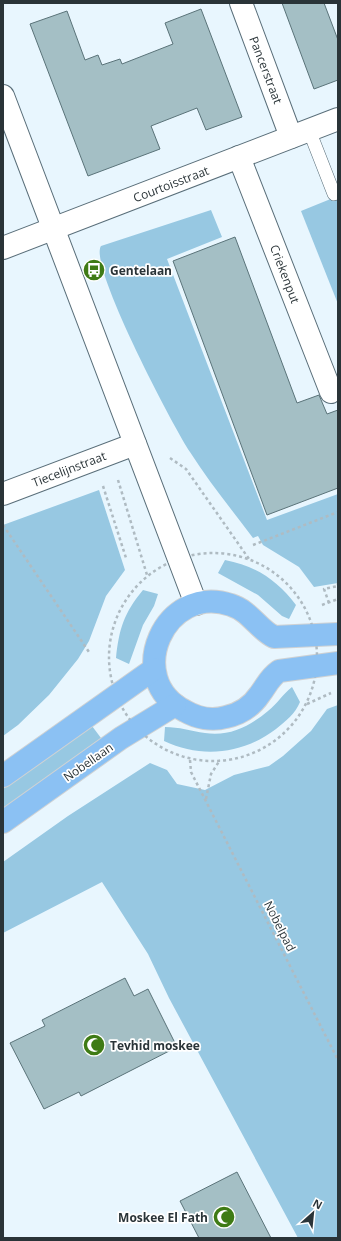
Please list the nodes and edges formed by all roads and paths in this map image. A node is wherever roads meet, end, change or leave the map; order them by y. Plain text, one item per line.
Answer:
1 (241, 3) edge
2 (3, 96) edge
3 (338, 119) edge
4 (300, 134) junction
5 (239, 157) junction
6 (334, 194) dead end
7 (53, 229) junction
8 (3, 248) edge
9 (330, 392) dead end
10 (135, 444) junction
11 (95, 459) junction
12 (3, 494) edge
13 (338, 512) edge
14 (3, 525) edge
15 (253, 544) dead end
16 (126, 558) dead end
17 (179, 558) junction
18 (250, 559) junction
19 (338, 582) edge
20 (328, 603) dead end
21 (196, 604) junction
22 (338, 634) edge
23 (315, 635) junction
24 (89, 652) dead end
25 (328, 664) edge
26 (154, 668) junction
27 (334, 692) dead end
28 (116, 694) junction
29 (306, 704) junction
30 (175, 705) junction
31 (137, 728) junction
32 (190, 760) junction
33 (220, 760) junction
34 (3, 776) edge
35 (206, 799) junction
36 (3, 822) edge
37 (338, 1060) edge

1 - 4 street, Pancerstraat
2 - 7 street
3 - 4 street, Courtoisstraat
4 - 5 street, Courtoisstraat
4 - 6 lane
5 - 7 street, Courtoisstraat
5 - 9 street, Criekenput
7 - 8 street, Courtoisstraat
7 - 10 street
10 - 11 street, Tiecelijnstraat
10 - 17 street
10 - 18 path
11 - 12 street, Tiecelijnstraat
11 - 16 path
13 - 15 path
14 - 24 path
17 - 18 path
17 - 21 street
17 - 28 path
18 - 23 path
19 - 20 path
21 - 23 main road
21 - 26 main road
22 - 23 main road
23 - 25 path
25 - 29 path
25 - 30 main road
26 - 28 main road
26 - 30 main road
27 - 29 path
28 - 31 path
28 - 34 main road
29 - 33 path
30 - 31 main road, Nobellaan
31 - 32 path
31 - 36 main road, Nobellaan
32 - 33 path
32 - 35 path, Nobelpad
33 - 35 path
35 - 37 path, Nobelpad

